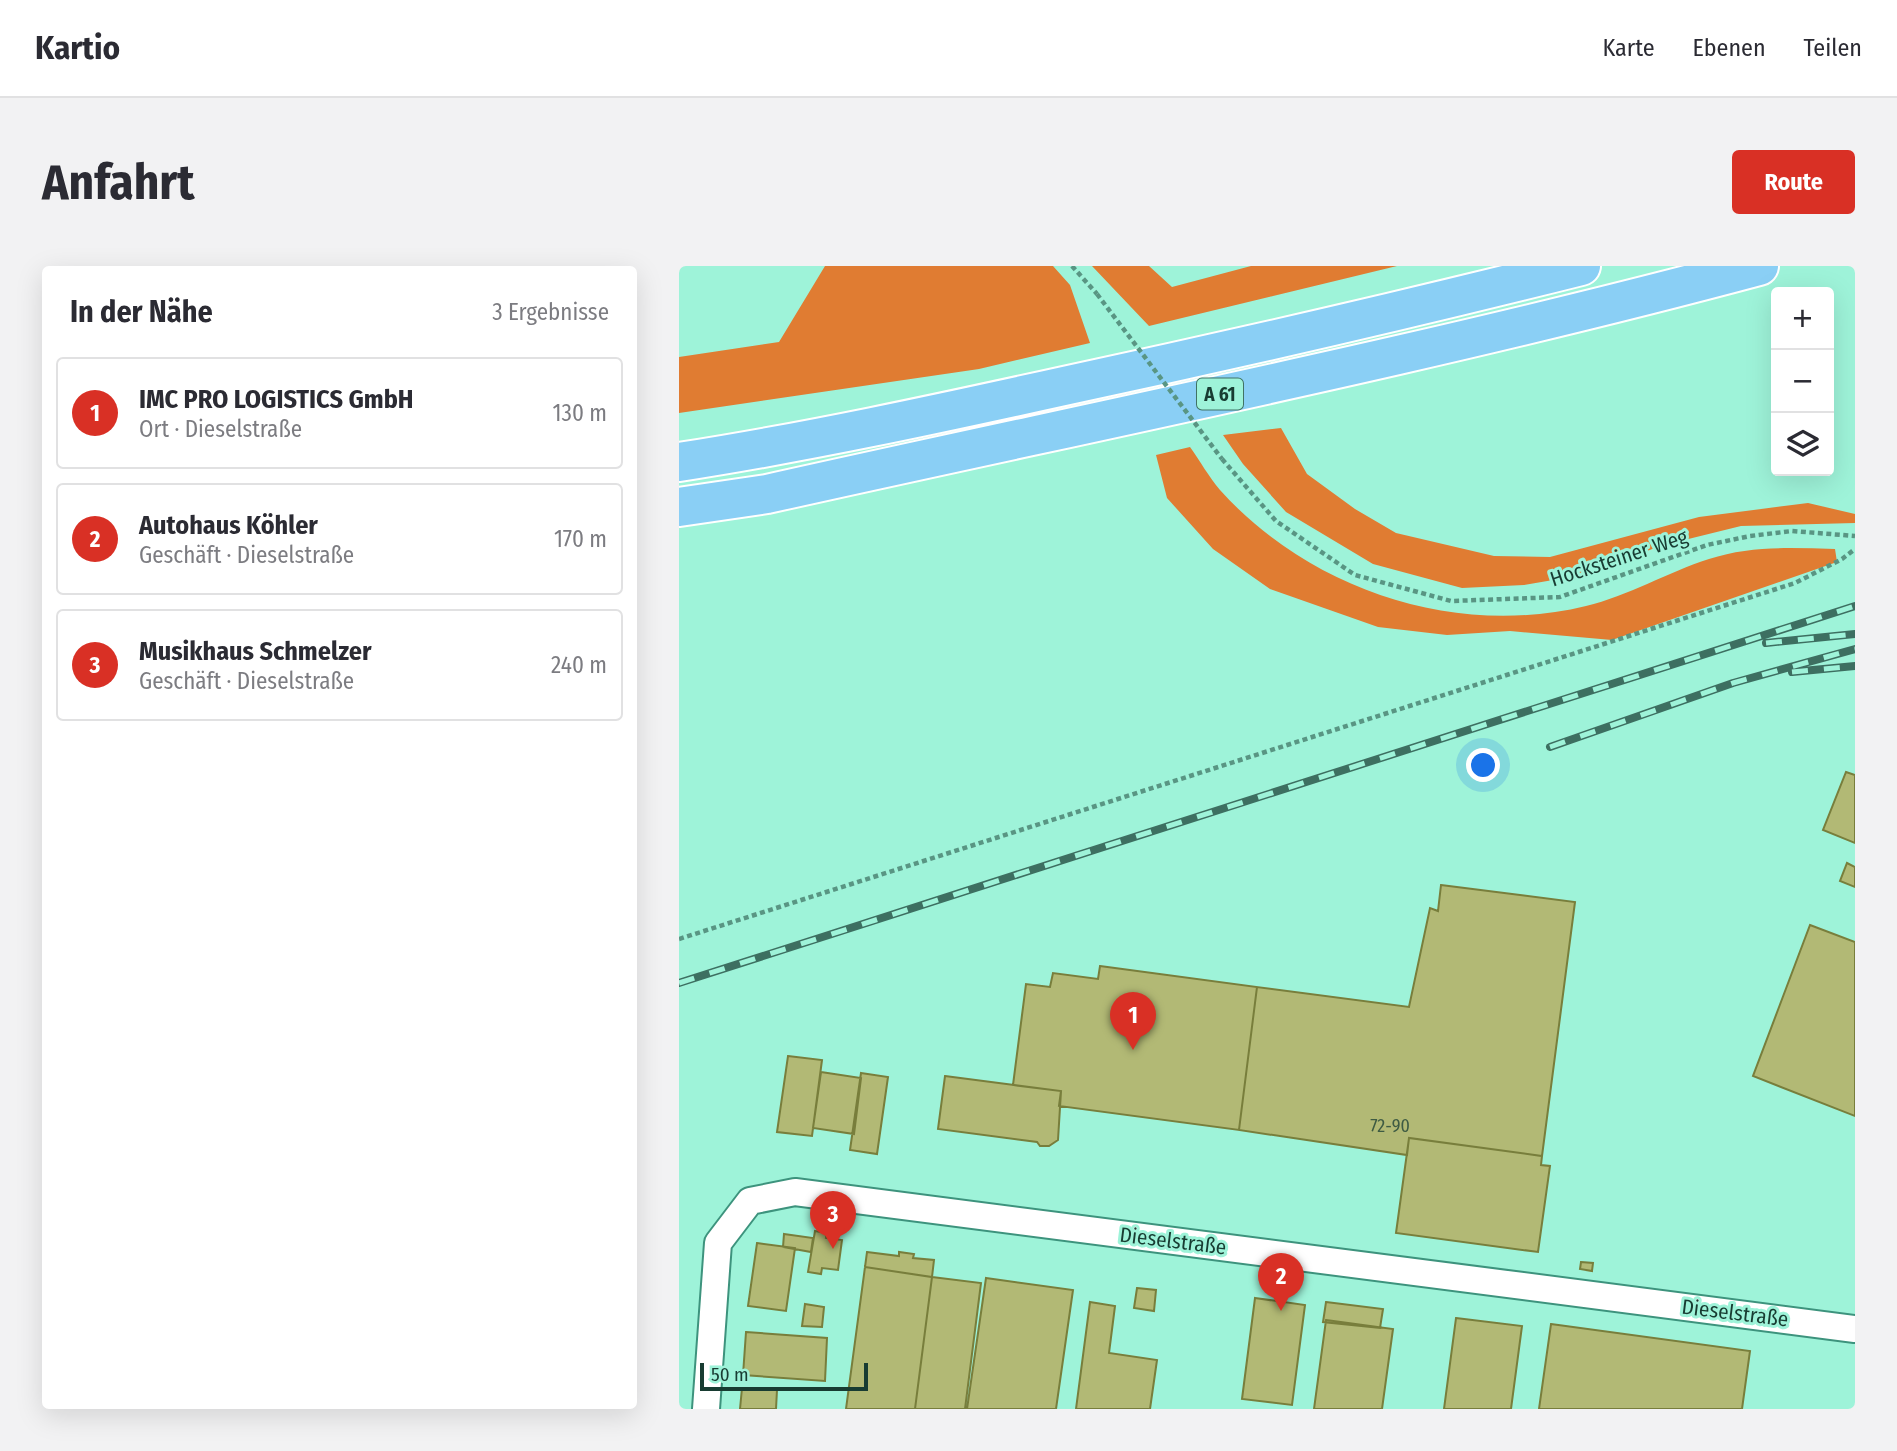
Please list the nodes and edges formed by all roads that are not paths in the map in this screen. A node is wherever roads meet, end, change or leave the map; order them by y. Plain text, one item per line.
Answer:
1 (1581, 266) edge
2 (1759, 266) edge
3 (679, 462) edge
4 (679, 508) edge
5 (1855, 1329) edge
6 (706, 1409) edge

1 - 3 highway, A 61
2 - 4 highway, A 61
5 - 6 street, Dieselstraße

